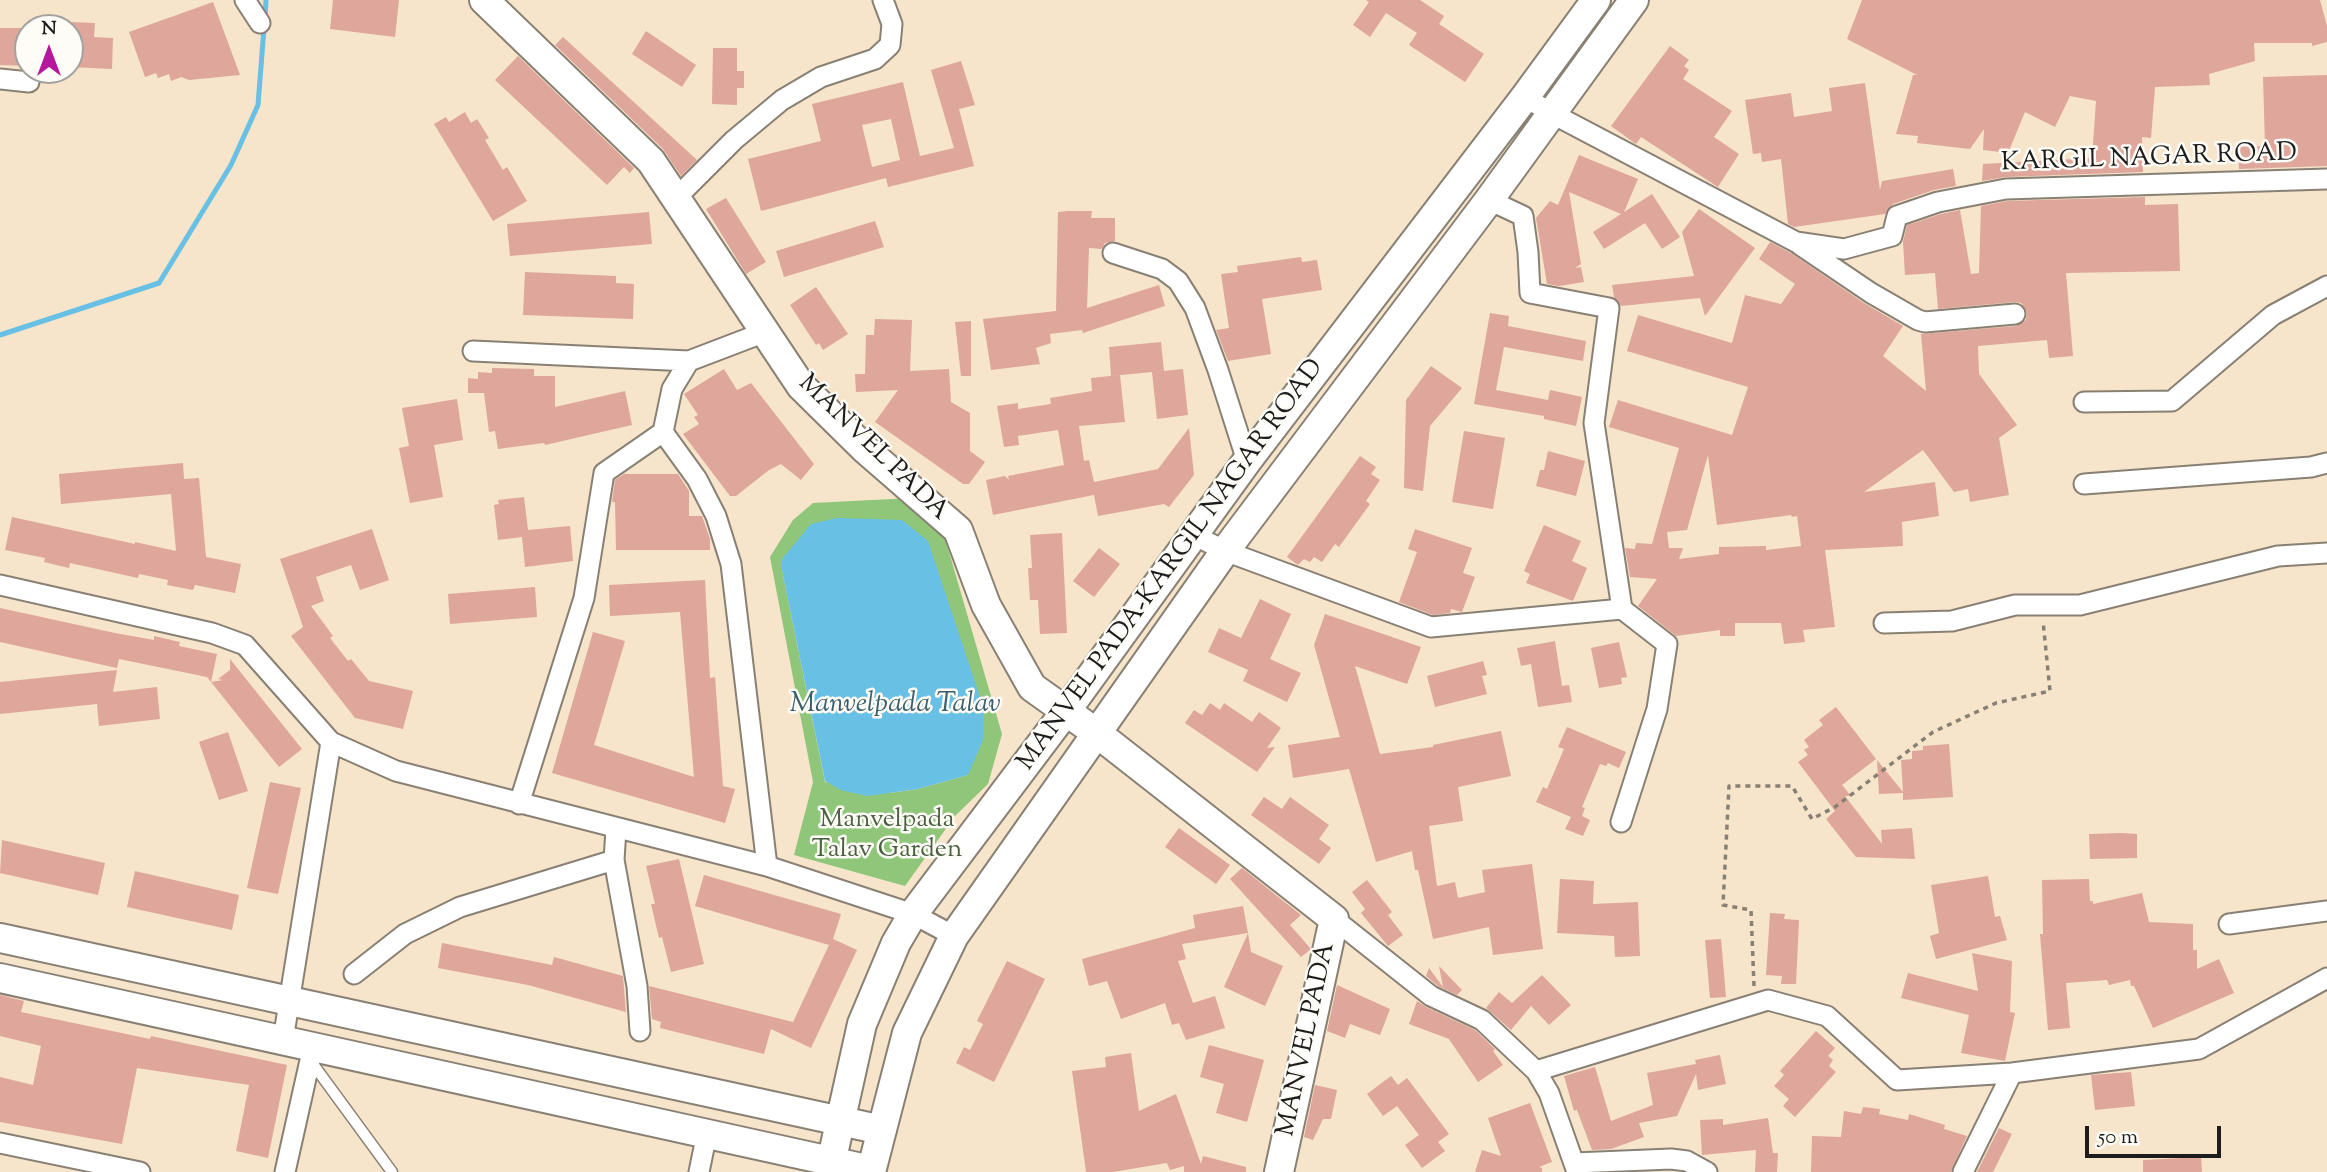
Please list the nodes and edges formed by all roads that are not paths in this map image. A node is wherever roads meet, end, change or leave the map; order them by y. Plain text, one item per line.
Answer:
1 (244, 0) edge
2 (484, 0) edge
3 (883, 0) edge
4 (1596, 0) edge
5 (1634, 0) edge
6 (260, 23) dead end
7 (1525, 97) junction
8 (1551, 113) junction
9 (2327, 179) edge
10 (676, 198) junction
11 (1489, 200) junction
12 (1796, 242) junction
13 (1113, 253) dead end
14 (2327, 286) edge
15 (2015, 314) dead end
16 (765, 332) junction
17 (472, 351) dead end
18 (689, 361) junction
19 (2084, 402) dead end
20 (663, 432) junction
21 (1247, 461) junction
22 (2327, 463) edge
23 (2084, 484) dead end
24 (1194, 535) junction
25 (1225, 551) junction
26 (2327, 553) edge
27 (0, 585) edge
28 (1622, 609) junction
29 (1884, 623) dead end
30 (1066, 711) junction
31 (1097, 734) junction
32 (331, 743) junction
33 (519, 804) junction
34 (1621, 822) dead end
35 (616, 829) junction
36 (614, 860) junction
37 (767, 866) junction
38 (2327, 911) edge
39 (913, 914) junction
40 (1334, 919) junction
41 (2229, 924) dead end
42 (954, 936) junction
43 (0, 937) edge
44 (354, 974) dead end
45 (0, 978) edge
46 (2327, 978) edge
47 (289, 1001) junction
48 (640, 1031) dead end
49 (283, 1040) junction
50 (312, 1053) junction
51 (1536, 1071) junction
52 (2012, 1073) junction
53 (840, 1122) junction
54 (882, 1130) junction
55 (707, 1133) junction
56 (0, 1143) edge
57 (830, 1166) edge
58 (96, 1168) edge
59 (1576, 1168) edge
60 (871, 1171) edge
61 (140, 1172) edge
62 (285, 1172) edge
63 (392, 1172) edge
64 (699, 1172) edge
65 (1279, 1172) edge
66 (1707, 1172) edge
67 (1964, 1172) edge

1 - 6 street
2 - 10 street, MANVEL PADA
3 - 10 street
4 - 7 street, MANVEL PADA-KARGIL NAGAR ROAD
5 - 8 street, MANVEL PADA-KARGIL NAGAR ROAD
7 - 8 street, KARGIL NAGAR ROAD
7 - 21 street, MANVEL PADA-KARGIL NAGAR ROAD
8 - 11 street, MANVEL PADA-KARGIL NAGAR ROAD
8 - 12 street, KARGIL NAGAR ROAD
9 - 12 street, KARGIL NAGAR ROAD
10 - 16 street, MANVEL PADA
11 - 25 street, MANVEL PADA-KARGIL NAGAR ROAD
11 - 28 street
12 - 15 street
13 - 21 street
14 - 19 street
16 - 18 street
16 - 30 street, MANVEL PADA
17 - 18 street
18 - 20 street
20 - 33 street
20 - 37 street
21 - 24 street, MANVEL PADA-KARGIL NAGAR ROAD
22 - 23 street
24 - 25 street
24 - 30 street, MANVEL PADA-KARGIL NAGAR ROAD
25 - 28 street
25 - 31 street, MANVEL PADA-KARGIL NAGAR ROAD
26 - 29 street
27 - 32 street
28 - 34 street
30 - 31 street, MANVEL PADA
30 - 39 street, MANVEL PADA-KARGIL NAGAR ROAD
31 - 40 street, MANVEL PADA
31 - 42 street, MANVEL PADA-KARGIL NAGAR ROAD
32 - 33 street
32 - 47 street
33 - 35 street
35 - 36 street
35 - 37 street
36 - 44 street
36 - 48 street
37 - 39 street
38 - 41 street
39 - 42 street
39 - 53 street, MANVEL PADA-KARGIL NAGAR ROAD
40 - 51 street
40 - 65 street, MANVEL PADA
42 - 54 street, MANVEL PADA-KARGIL NAGAR ROAD
43 - 47 street
45 - 49 street
46 - 52 street
47 - 49 street
47 - 53 street
49 - 50 street
50 - 55 street
50 - 62 street
50 - 63 lane
51 - 52 street
51 - 59 street
52 - 67 street
53 - 54 street
53 - 57 street, MANVEL PADA-KARGIL NAGAR ROAD
54 - 60 street, MANVEL PADA-KARGIL NAGAR ROAD
55 - 57 street
55 - 64 street
56 - 58 street
57 - 60 street
58 - 61 street
59 - 66 street

